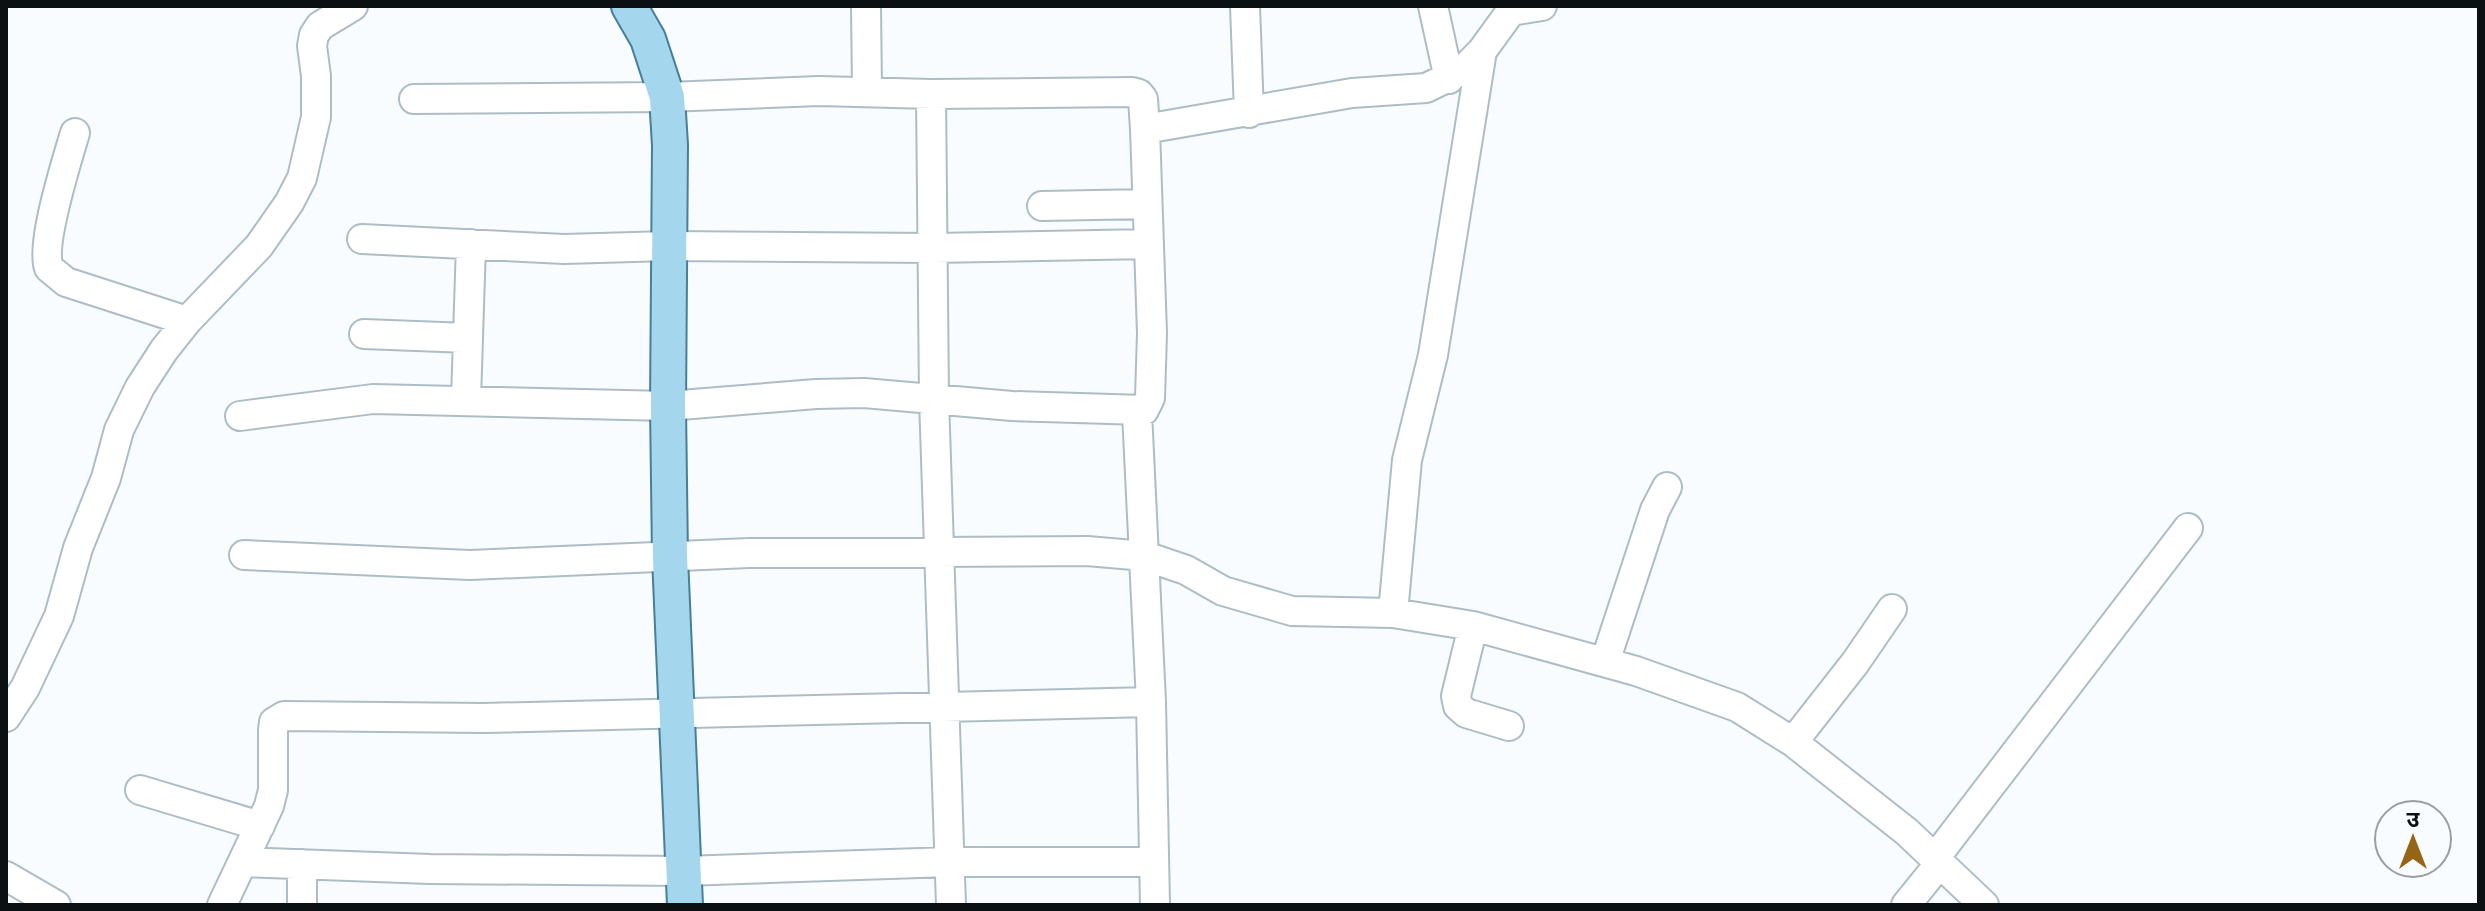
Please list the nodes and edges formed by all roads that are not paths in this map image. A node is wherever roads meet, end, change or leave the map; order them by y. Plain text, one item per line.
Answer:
1 (353, 6) edge
2 (629, 6) edge
3 (866, 6) edge
4 (1245, 6) edge
5 (1433, 6) edge
6 (1542, 6) edge
7 (1482, 51) junction
8 (1449, 79) junction
9 (867, 90) junction
10 (931, 94) junction
11 (667, 97) junction
12 (414, 99) dead end
13 (1249, 113) junction
14 (1145, 129) junction
15 (75, 133) dead end
16 (1147, 204) junction
17 (1042, 206) dead end
18 (362, 239) dead end
19 (471, 244) junction
20 (1149, 244) junction
21 (668, 246) junction
22 (933, 248) junction
23 (187, 321) junction
24 (364, 334) dead end
25 (468, 338) junction
26 (934, 399) junction
27 (466, 400) junction
28 (668, 406) junction
29 (1137, 412) junction
30 (240, 416) dead end
31 (1667, 487) dead end
32 (2188, 528) dead end
33 (938, 553) junction
34 (244, 555) dead end
35 (1145, 556) junction
36 (670, 557) junction
37 (1892, 609) dead end
38 (1393, 613) junction
39 (1473, 626) junction
40 (1605, 662) junction
41 (1151, 702) junction
42 (944, 707) junction
43 (676, 713) junction
44 (6, 717) edge
45 (1509, 726) dead end
46 (1793, 742) junction
47 (140, 790) dead end
48 (260, 826) junction
49 (1938, 861) junction
50 (243, 862) junction
51 (950, 862) junction
52 (1154, 862) junction
53 (302, 864) junction
54 (684, 871) junction
55 (6, 876) edge
56 (56, 905) edge
57 (222, 905) edge
58 (302, 905) edge
59 (685, 905) edge
60 (951, 905) edge
61 (1155, 905) edge
62 (1906, 905) edge
63 (1984, 905) edge

1 - 23 street
2 - 11 main road
3 - 9 street
4 - 13 street
5 - 8 street
6 - 7 street
7 - 8 street
7 - 38 street
8 - 13 street
9 - 10 street
9 - 11 street
10 - 14 street
10 - 22 street
11 - 12 street
11 - 21 main road
13 - 14 street
14 - 16 street
15 - 23 street
16 - 17 street
16 - 20 street
18 - 19 street
19 - 21 street
19 - 25 street
20 - 22 street
20 - 29 street
21 - 22 street
21 - 28 main road
22 - 26 street
23 - 44 street
24 - 25 street
25 - 27 street
26 - 28 street
26 - 29 street
26 - 33 street
27 - 28 street
27 - 30 street
28 - 36 main road
29 - 35 street
31 - 40 street
32 - 49 street
33 - 35 street
33 - 36 street
33 - 42 street
34 - 36 street
35 - 38 street
35 - 41 street
36 - 43 main road
37 - 46 street
38 - 39 street
39 - 40 street
39 - 45 street
40 - 46 street
41 - 42 street
41 - 52 street
42 - 43 street
42 - 51 street
43 - 48 street
43 - 54 main road
46 - 49 street
47 - 48 street
48 - 50 street
49 - 62 street
49 - 63 street
50 - 53 street
50 - 57 street
51 - 52 street
51 - 54 street
51 - 60 street
52 - 61 street
53 - 54 street
53 - 58 street
54 - 59 main road
55 - 56 street

